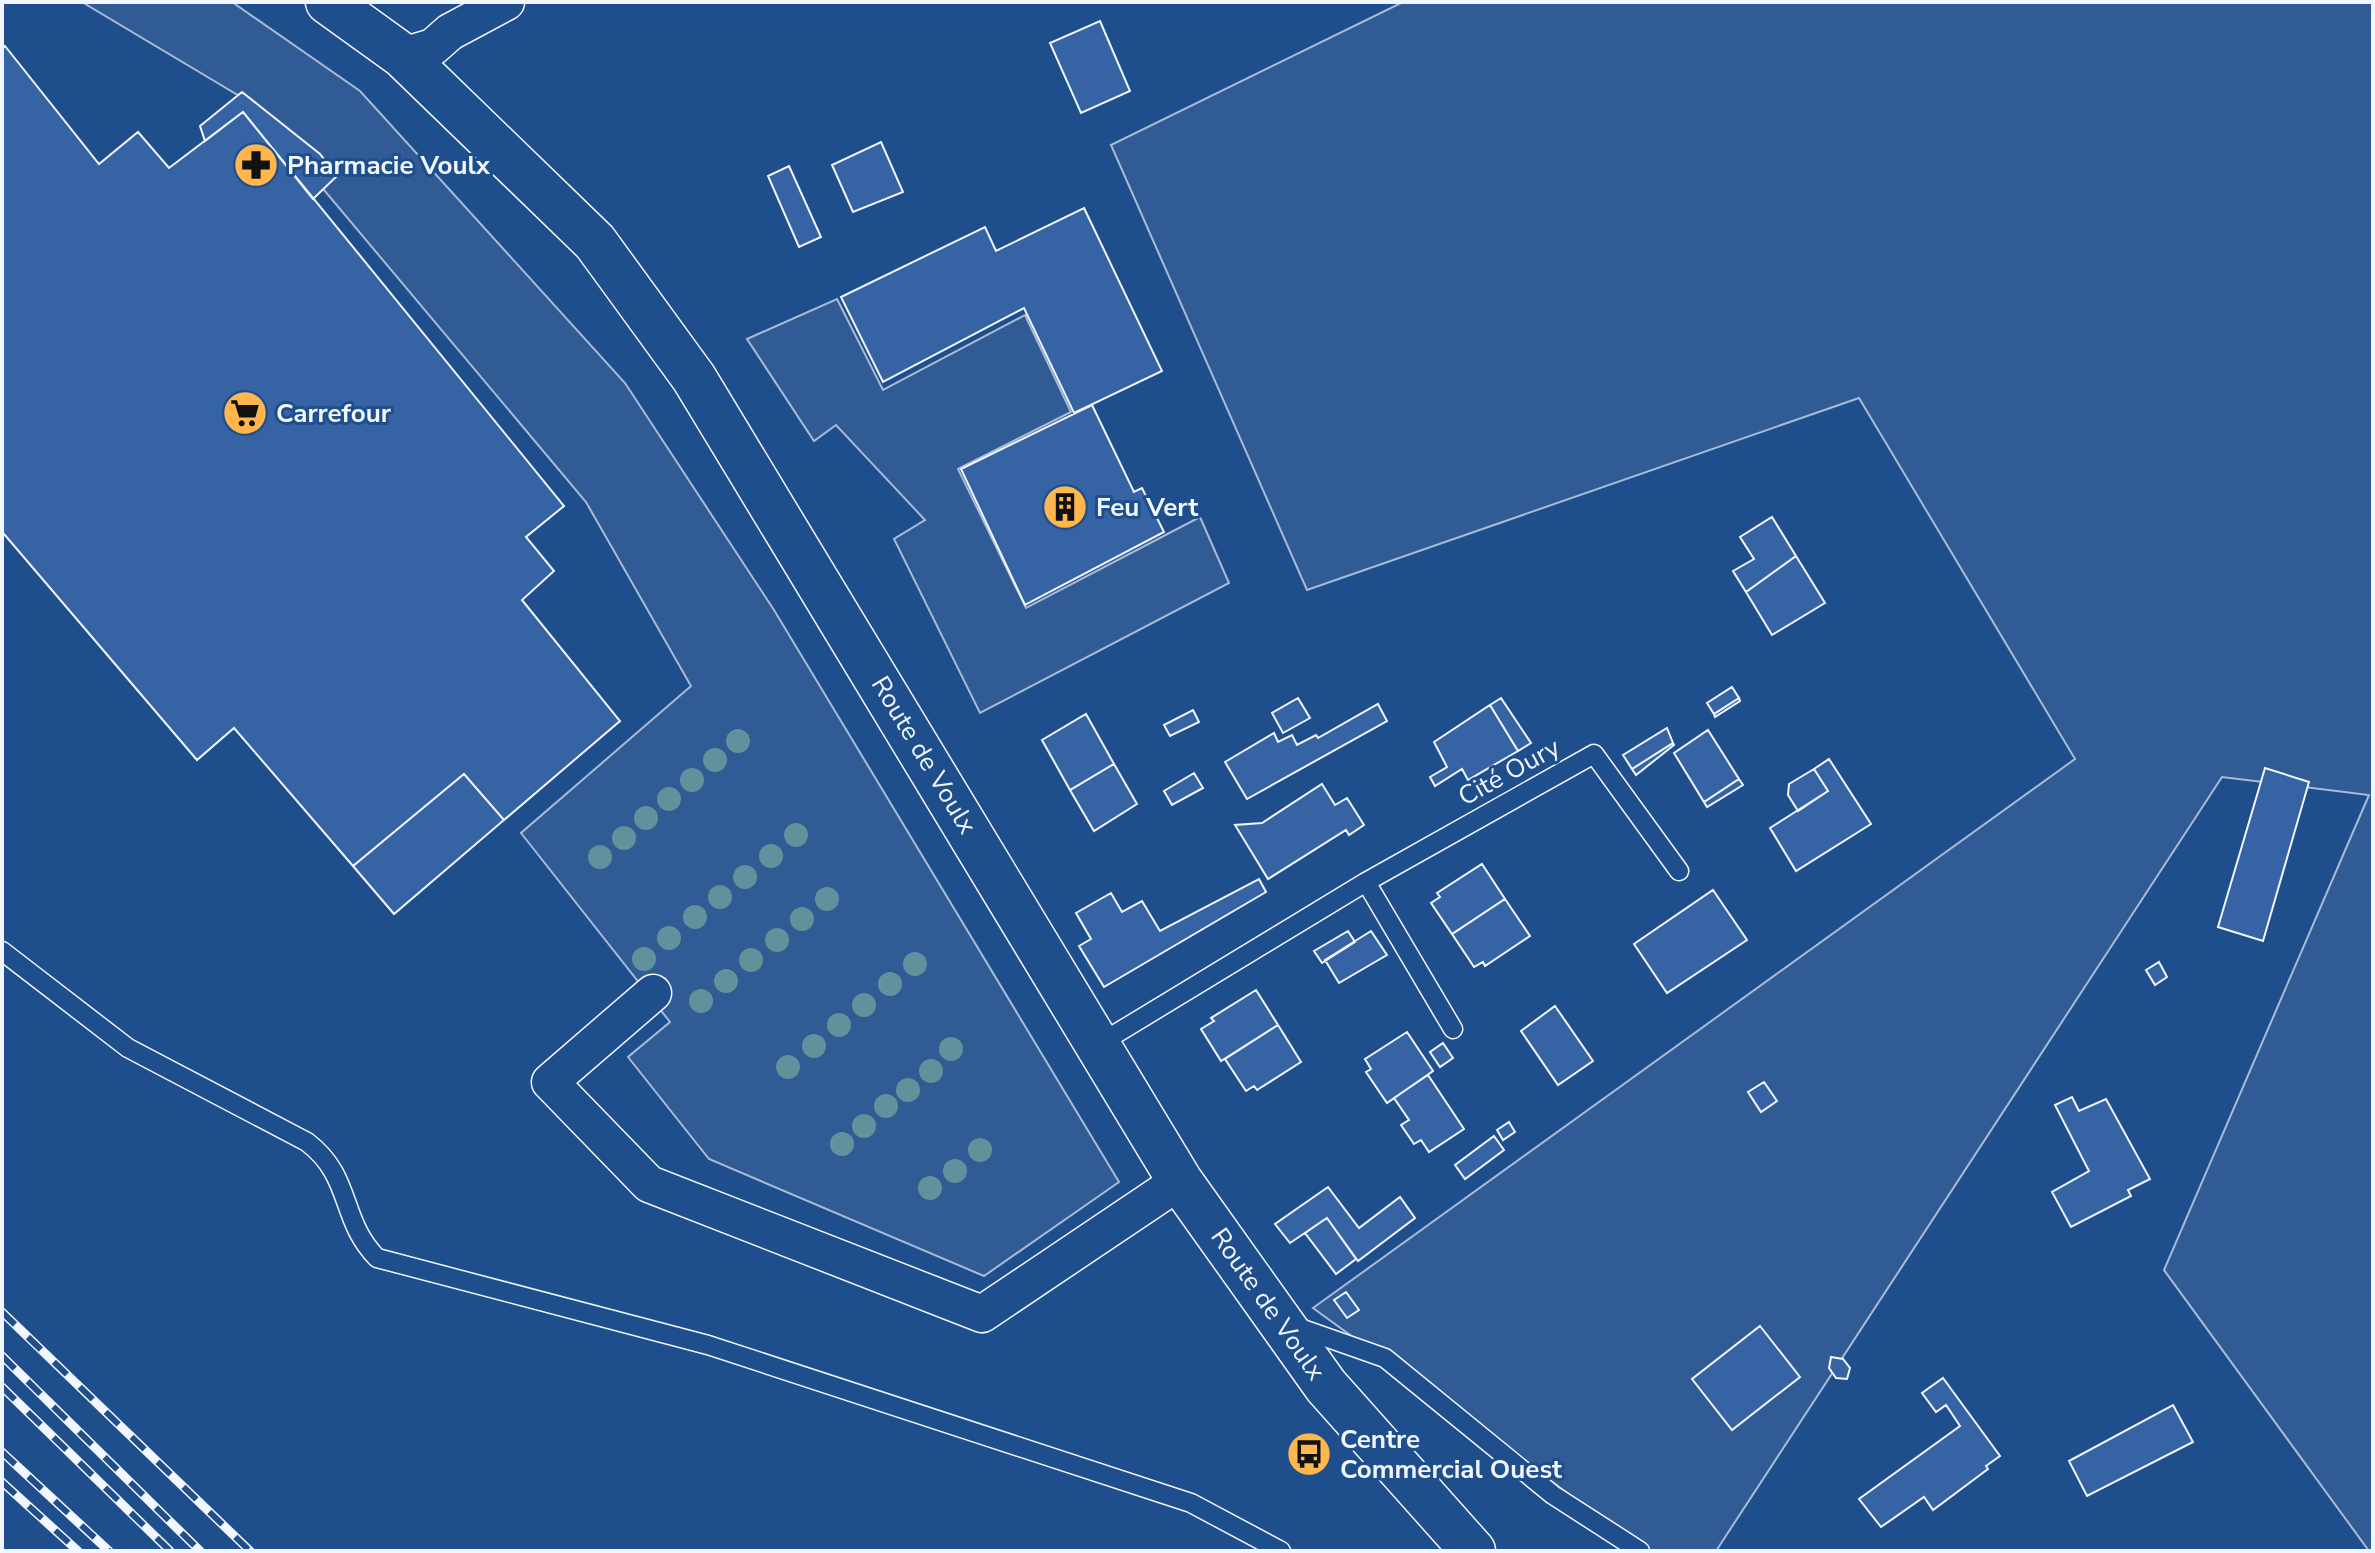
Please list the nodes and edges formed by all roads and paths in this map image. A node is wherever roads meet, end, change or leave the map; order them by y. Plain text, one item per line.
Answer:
1 (328, 2) edge
2 (506, 2) edge
3 (403, 56) junction
4 (1679, 871) dead end
5 (1366, 882) junction
6 (2, 951) edge
7 (653, 993) dead end
8 (1453, 1029) dead end
9 (1099, 1044) junction
10 (1180, 1181) junction
11 (1280, 1321) junction
12 (1281, 1551) edge
13 (1473, 1551) edge
14 (1640, 1551) edge

1 - 3 main road, Route de Voulx
2 - 3 street
3 - 9 main road, Route de Voulx
4 - 5 lane, Cité Oury
5 - 8 lane
5 - 9 lane, Cité Oury
6 - 12 lane
7 - 10 street
9 - 10 main road, Route de Voulx
10 - 11 main road, Route de Voulx
11 - 13 main road, Route de Voulx
11 - 14 lane

